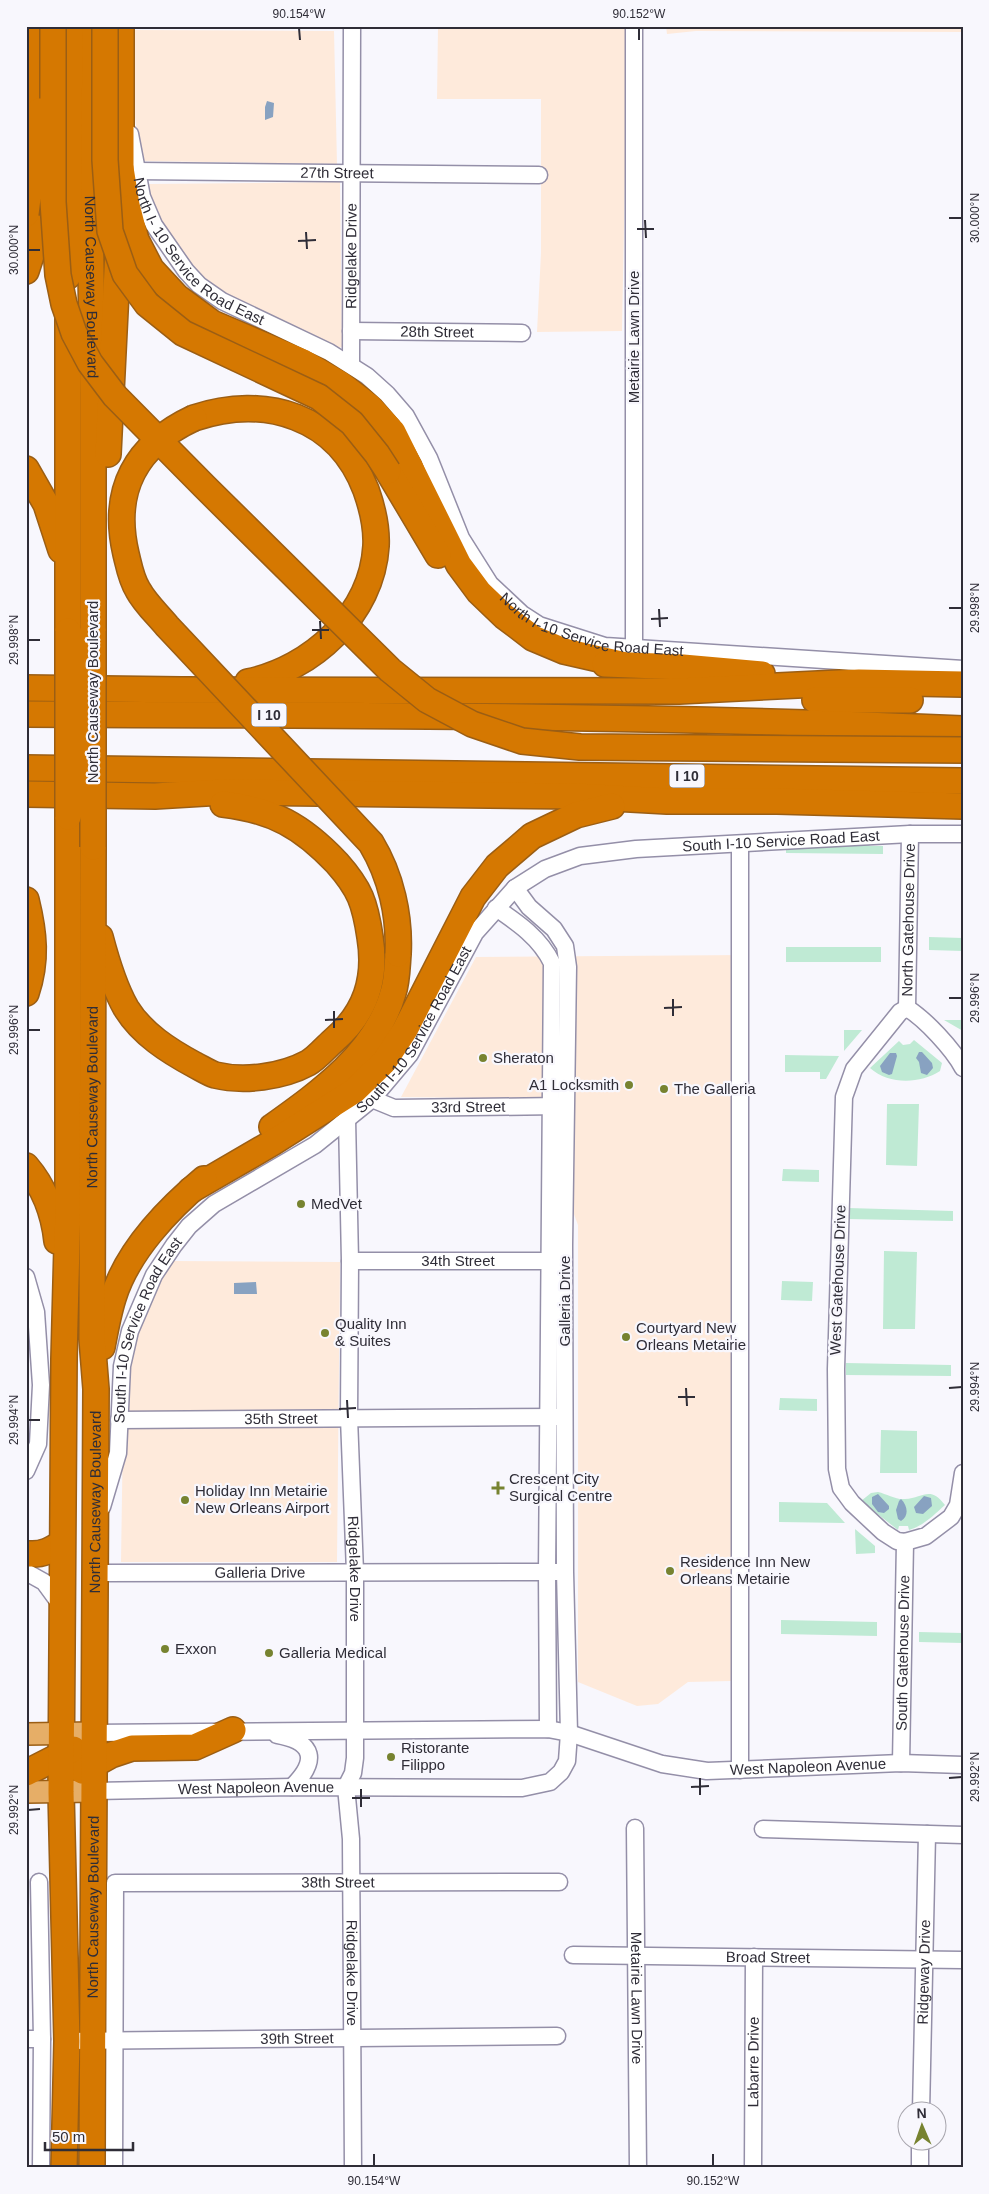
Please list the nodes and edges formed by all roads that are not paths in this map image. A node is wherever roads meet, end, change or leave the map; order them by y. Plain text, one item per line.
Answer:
1 (37, 26) edge
2 (49, 26) edge
3 (53, 26) edge
4 (63, 26) edge
5 (70, 26) edge
6 (88, 26) edge
7 (105, 26) edge
8 (121, 26) edge
9 (352, 26) edge
10 (634, 26) edge
11 (69, 107) junction
12 (26, 167) edge
13 (129, 170) junction
14 (351, 173) junction
15 (539, 175) dead end
16 (26, 214) edge
17 (26, 271) edge
18 (351, 330) junction
19 (522, 333) dead end
20 (351, 365) junction
21 (102, 396) junction
22 (26, 470) edge
23 (68, 568) junction
24 (628, 657) junction
25 (963, 669) edge
26 (859, 682) junction
27 (963, 684) edge
28 (27, 688) edge
29 (224, 690) junction
30 (963, 700) edge
31 (26, 714) edge
32 (550, 716) junction
33 (963, 729) edge
34 (963, 750) edge
35 (26, 768) edge
36 (963, 781) edge
37 (26, 794) edge
38 (156, 796) junction
39 (666, 801) junction
40 (963, 806) edge
41 (910, 834) junction
42 (963, 834) edge
43 (740, 844) junction
44 (515, 888) junction
45 (26, 900) edge
46 (496, 908) junction
47 (93, 909) junction
48 (26, 993) edge
49 (907, 1008) junction
50 (963, 1068) edge
51 (372, 1099) junction
52 (557, 1106) junction
53 (347, 1119) junction
54 (26, 1166) edge
55 (191, 1190) junction
56 (350, 1261) junction
57 (557, 1261) junction
58 (26, 1277) edge
59 (65, 1306) junction
60 (96, 1389) junction
61 (565, 1417) junction
62 (349, 1418) junction
63 (548, 1418) junction
64 (33, 1419) edge
65 (119, 1420) junction
66 (26, 1437) edge
67 (26, 1471) edge
68 (963, 1473) edge
69 (94, 1533) junction
70 (62, 1537) junction
71 (905, 1542) junction
72 (27, 1565) edge
73 (355, 1572) junction
74 (547, 1572) junction
75 (565, 1572) junction
76 (94, 1573) junction
77 (64, 1576) junction
78 (64, 1609) junction
79 (94, 1694) junction
80 (548, 1729) junction
81 (244, 1730) junction
82 (355, 1732) junction
83 (93, 1733) junction
84 (569, 1733) junction
85 (26, 1734) edge
86 (61, 1746) junction
87 (901, 1763) junction
88 (93, 1764) junction
89 (963, 1765) edge
90 (740, 1770) junction
91 (26, 1773) edge
92 (292, 1787) junction
93 (346, 1787) junction
94 (94, 1791) junction
95 (26, 1792) edge
96 (61, 1792) junction
97 (635, 1828) dead end
98 (763, 1829) dead end
99 (927, 1834) junction
100 (963, 1835) edge
101 (350, 1881) junction
102 (43, 1882) edge
103 (559, 1882) dead end
104 (115, 1883) joint
105 (573, 1955) dead end
106 (635, 1955) junction
107 (754, 1957) junction
108 (963, 1960) edge
109 (924, 1961) junction
110 (558, 2036) dead end
111 (353, 2037) junction
112 (34, 2039) edge
113 (103, 2040) junction
114 (67, 2041) junction
115 (921, 2102) edge
116 (920, 2152) edge
117 (41, 2168) edge
118 (64, 2168) edge
119 (92, 2168) edge
120 (114, 2168) edge
121 (353, 2168) edge
122 (638, 2168) edge
123 (753, 2168) edge
124 (920, 2168) edge

1 - 12 street
1 - 17 highway
2 - 16 highway, bridge
3 - 34 highway, bridge
4 - 11 highway
5 - 11 highway, North Causeway Boulevard
6 - 21 highway, North Causeway Boulevard
7 - 24 highway, bridge
8 - 13 highway
9 - 14 street, Ridgelake Drive
10 - 24 street, Metairie Lawn Drive
11 - 23 highway, North Causeway Boulevard
13 - 14 street, 27th Street
13 - 20 street, North I- 10 Service Road East
13 - 21 highway
13 - 24 highway
14 - 15 street, 27th Street
14 - 18 street, Ridgelake Drive
18 - 19 street, 28th Street
18 - 20 street, Ridgelake Drive
20 - 24 street, North I-10 Service Road East
21 - 47 highway, North Causeway Boulevard, bridge
22 - 23 highway
23 - 59 highway, North Causeway Boulevard, bridge
24 - 25 street, North I-10 Service Road East
24 - 26 highway
26 - 27 highway
26 - 29 highway
28 - 29 highway
29 - 55 highway, bridge
30 - 32 highway
31 - 32 highway, I 10
32 - 33 highway, I 10
35 - 36 highway, I 10
37 - 38 highway
38 - 39 highway
38 - 47 highway
39 - 40 highway
39 - 55 highway
41 - 42 street, South I-10 Service Road East
41 - 43 street, South I-10 Service Road East
41 - 49 street, North Gatehouse Drive
43 - 44 street, South I-10 Service Road East
43 - 90 street
44 - 46 street, South I-10 Service Road East
44 - 52 street, Galleria Drive
45 - 48 highway
46 - 51 street, South I-10 Service Road East
46 - 52 street, Galleria Drive
47 - 60 highway, North Causeway Boulevard
49 - 50 street
49 - 71 street, West Gatehouse Drive
51 - 52 street, 33rd Street
51 - 53 street, South I-10 Service Road East
52 - 57 street, Galleria Drive
53 - 56 street, Ridgelake Drive
53 - 65 street, South I-10 Service Road East
54 - 59 highway
55 - 60 highway
56 - 57 street, 34th Street
56 - 62 street, Ridgelake Drive
57 - 61 street, Galleria Drive
57 - 63 street, Galleria Drive
58 - 64 street
59 - 70 highway, North Causeway Boulevard
60 - 69 highway, North Causeway Boulevard
61 - 63 street, 35th Street
61 - 75 street, Galleria Drive
62 - 63 street, 35th Street
62 - 65 street, 35th Street
62 - 73 street, Ridgelake Drive
63 - 74 street, Galleria Drive
64 - 66 street
64 - 67 street
65 - 69 street, South I-10 Service Road East
68 - 71 street
69 - 76 highway, North Causeway Boulevard
70 - 72 highway
70 - 76 highway
70 - 77 highway, North Causeway Boulevard
71 - 87 street, South Gatehouse Drive
72 - 77 street
72 - 78 street
73 - 74 street, Galleria Drive
73 - 76 street, Galleria Drive
73 - 82 street, Ridgelake Drive
74 - 75 street
74 - 80 street, Galleria Drive
75 - 84 street, Galleria Drive
76 - 79 highway, North Causeway Boulevard
77 - 78 highway, North Causeway Boulevard
77 - 79 highway
78 - 86 highway, North Causeway Boulevard
79 - 83 highway, North Causeway Boulevard
80 - 82 street, West Napoleon Avenue
80 - 84 street, West Napoleon Avenue
81 - 82 street, West Napoleon Avenue
81 - 83 street, West Napoleon Avenue
81 - 88 highway
81 - 92 street
82 - 93 street, Ridgelake Drive
83 - 86 highway
83 - 88 highway, North Causeway Boulevard
84 - 90 street, West Napoleon Avenue
84 - 93 street, West Napoleon Avenue
85 - 86 main road
86 - 91 highway
86 - 96 highway, North Causeway Boulevard
87 - 89 street, West Napoleon Avenue
87 - 90 street, West Napoleon Avenue
88 - 94 highway, North Causeway Boulevard
88 - 96 highway
92 - 93 street, West Napoleon Avenue
92 - 94 street, West Napoleon Avenue
93 - 101 street, Ridgelake Drive
94 - 96 main road, West Napoleon Avenue
94 - 113 highway, North Causeway Boulevard
95 - 96 main road, West Napoleon Avenue
96 - 102 highway, North Causeway Boulevard
97 - 106 street, Metairie Lawn Drive
98 - 99 street
99 - 100 street
99 - 109 street, Ridgeway Drive
101 - 103 street, 38th Street
101 - 104 street, 38th Street
101 - 111 street, Ridgelake Drive
102 - 112 street, North Causeway Boulevard
102 - 114 highway, North Causeway Boulevard
104 - 113 street, North Causeway Boulevard
105 - 106 street, Broad Street
106 - 107 street, Broad Street
106 - 122 street, Metairie Lawn Drive
107 - 109 street, Broad Street
107 - 123 street, Labarre Drive
108 - 109 street, Broad Street
109 - 115 street, Ridgeway Drive
110 - 111 street, 39th Street
111 - 113 street, 39th Street
111 - 121 street, Ridgelake Drive
112 - 117 street, North Causeway Boulevard
113 - 114 street, 39th Street
113 - 119 highway, North Causeway Boulevard
113 - 120 street, North Causeway Boulevard
114 - 118 highway, North Causeway Boulevard
116 - 124 street

